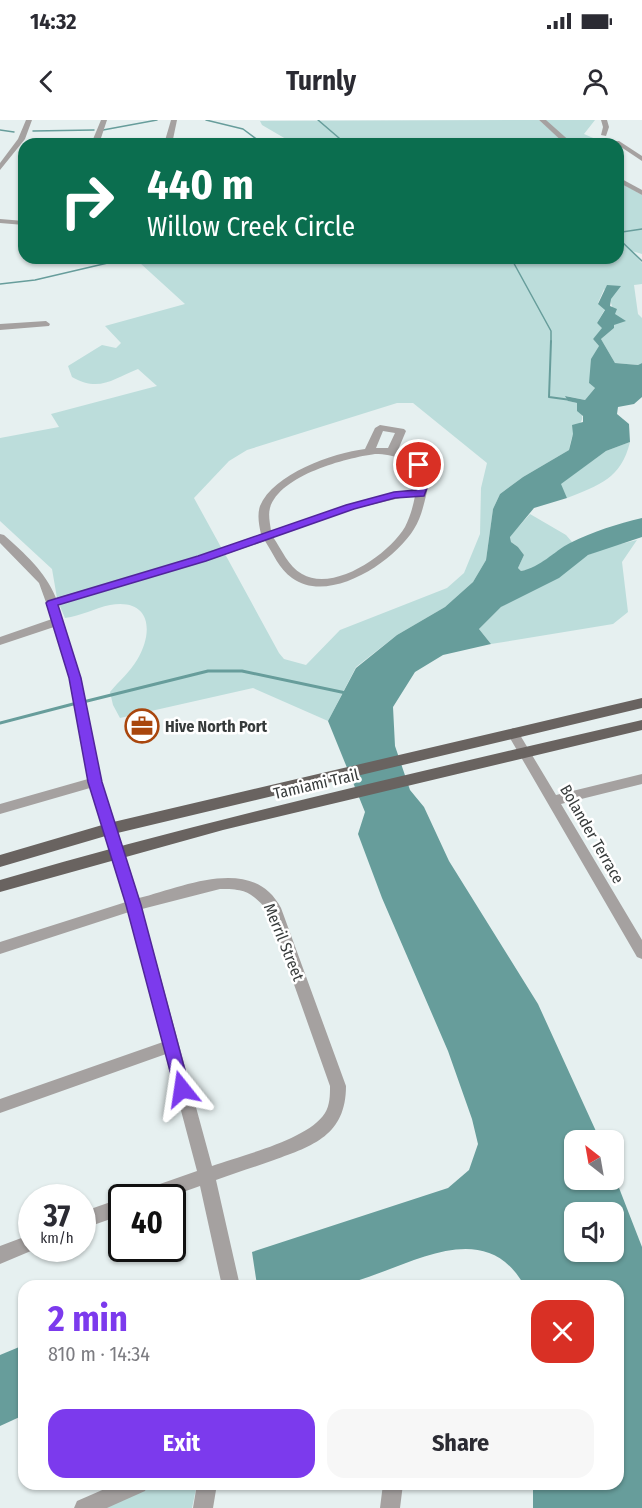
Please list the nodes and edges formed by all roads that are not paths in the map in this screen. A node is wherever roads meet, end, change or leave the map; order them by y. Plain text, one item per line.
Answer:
1 (29, 120) edge
2 (104, 120) edge
3 (174, 120) edge
4 (542, 120) edge
5 (604, 120) edge
6 (604, 135) dead end
7 (21, 138) edge
8 (97, 138) edge
9 (170, 138) edge
10 (562, 138) edge
11 (18, 143) edge
12 (624, 148) edge
13 (642, 159) edge
14 (0, 168) edge
15 (624, 182) edge
16 (642, 193) edge
17 (0, 221) edge
18 (18, 222) edge
19 (46, 324) dead end
20 (0, 327) edge
21 (369, 451) junction
22 (392, 451) junction
23 (420, 494) junction
24 (267, 536) junction
25 (0, 537) edge
26 (52, 603) junction
27 (58, 621) junction
28 (0, 641) edge
29 (642, 703) edge
30 (642, 725) edge
31 (513, 733) junction
32 (524, 752) junction
33 (642, 779) edge
34 (95, 782) junction
35 (552, 801) junction
36 (0, 809) edge
37 (109, 829) junction
38 (116, 852) junction
39 (0, 861) edge
40 (0, 886) edge
41 (134, 905) junction
42 (638, 938) edge
43 (0, 948) edge
44 (642, 953) edge
45 (170, 1046) junction
46 (0, 1106) edge
47 (206, 1174) junction
48 (180, 1184) edge
49 (18, 1248) edge
50 (0, 1255) edge
51 (230, 1280) edge
52 (124, 1490) edge
53 (206, 1490) edge
54 (392, 1490) edge
55 (84, 1508) edge
56 (202, 1508) edge
57 (390, 1508) edge

1 - 7 street
2 - 8 street
3 - 9 street
4 - 10 street
5 - 6 street
11 - 14 street
12 - 13 street
15 - 16 street
17 - 18 street
19 - 20 street
21 - 22 street
21 - 22 street
21 - 24 street
22 - 23 street
23 - 24 street
23 - 24 street
24 - 26 street
25 - 26 street
26 - 27 street
27 - 28 street
27 - 34 street
29 - 31 main road, Tamiami Trail
30 - 32 main road, Tamiami Trail
31 - 32 street, Bolander Terrace
31 - 37 main road, Tamiami Trail
32 - 35 street, Bolander Terrace
32 - 38 main road, Tamiami Trail
33 - 35 street
34 - 36 street
34 - 37 street
35 - 42 street, Bolander Terrace
37 - 38 street
37 - 39 main road, Tamiami Trail
38 - 40 main road, Tamiami Trail
38 - 41 street
41 - 43 street, Merril Street
41 - 45 street
41 - 47 street, Merril Street
42 - 44 street, Bolander Terrace
45 - 46 street
45 - 47 street
47 - 48 street, Merril Street
47 - 51 street
49 - 50 street
52 - 55 street
53 - 56 street
54 - 57 street

